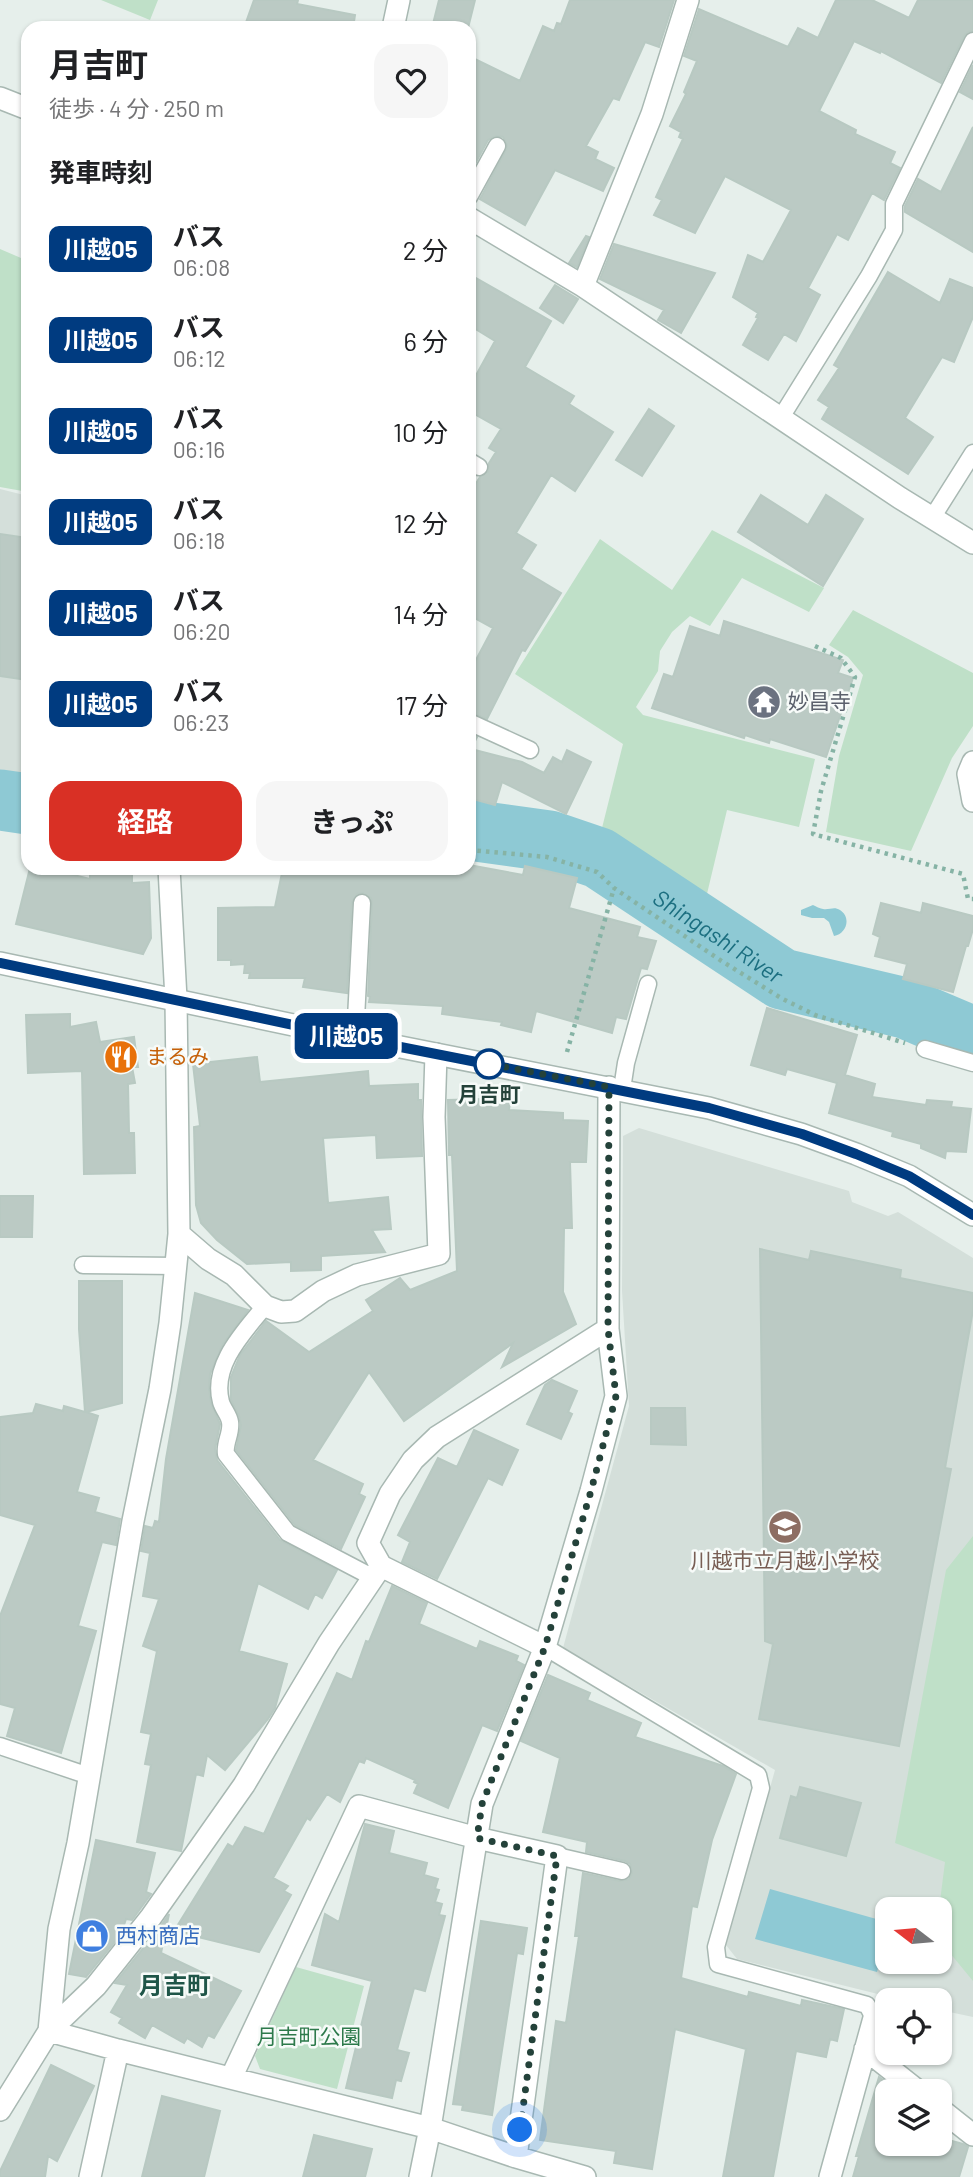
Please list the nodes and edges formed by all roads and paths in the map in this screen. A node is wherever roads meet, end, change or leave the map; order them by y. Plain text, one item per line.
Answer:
1 (399, 0) edge
2 (688, 0) edge
3 (394, 21) edge
4 (973, 41) edge
5 (0, 98) edge
6 (21, 106) edge
7 (496, 146) dead end
8 (476, 184) edge
9 (476, 222) edge
10 (583, 286) junction
11 (780, 419) junction
12 (973, 453) edge
13 (932, 518) junction
14 (973, 543) edge
15 (815, 646) dead end
16 (476, 725) edge
17 (530, 750) dead end
18 (973, 762) edge
19 (973, 801) edge
20 (476, 851) edge
21 (169, 875) edge
22 (614, 888) junction
23 (973, 899) edge
24 (362, 903) dead end
25 (0, 963) edge
26 (648, 984) dead end
27 (176, 999) junction
28 (355, 1038) junction
29 (925, 1049) joint
30 (567, 1053) dead end
31 (436, 1054) junction
32 (973, 1063) edge
33 (615, 1088) junction
34 (971, 1209) edge
35 (179, 1234) junction
36 (83, 1265) dead end
37 (177, 1266) junction
38 (265, 1306) junction
39 (608, 1329) junction
40 (377, 1572) junction
41 (545, 1647) junction
42 (0, 1746) edge
43 (89, 1776) junction
44 (477, 1838) junction
45 (557, 1856) junction
46 (622, 1871) dead end
47 (874, 2018) joint
48 (49, 2031) junction
49 (865, 2049) junction
50 (118, 2050) junction
51 (231, 2078) junction
52 (903, 2079) edge
53 (0, 2110) edge
54 (952, 2118) edge
55 (430, 2128) junction
56 (973, 2135) edge
57 (516, 2157) junction
58 (90, 2177) edge
59 (419, 2177) edge
60 (585, 2177) edge
61 (830, 2177) edge

1 - 3 street
2 - 10 street
4 - 11 lane
5 - 6 street
7 - 8 lane
9 - 10 street
10 - 11 street
11 - 13 street
12 - 13 lane
13 - 14 street
15 - 23 path
16 - 17 lane
18 - 19 street
20 - 22 path
21 - 27 street
22 - 29 path
22 - 30 path
24 - 28 lane
25 - 27 street
26 - 33 lane
27 - 28 street
27 - 35 street
28 - 31 street
29 - 32 lane
31 - 33 street
31 - 38 street
33 - 34 street
33 - 39 street
35 - 37 street
35 - 38 street
36 - 37 lane
37 - 43 street
38 - 40 lane
39 - 40 street
39 - 41 street
40 - 41 street
40 - 48 street
41 - 44 street
41 - 47 lane
42 - 43 lane
43 - 48 street
44 - 45 street
44 - 51 street
44 - 55 street
45 - 46 lane
45 - 57 street
47 - 49 street
48 - 50 street
48 - 53 street
49 - 52 street
49 - 61 street
50 - 51 street
50 - 58 street
51 - 55 street
54 - 56 street
55 - 57 street
55 - 59 street
57 - 60 street

